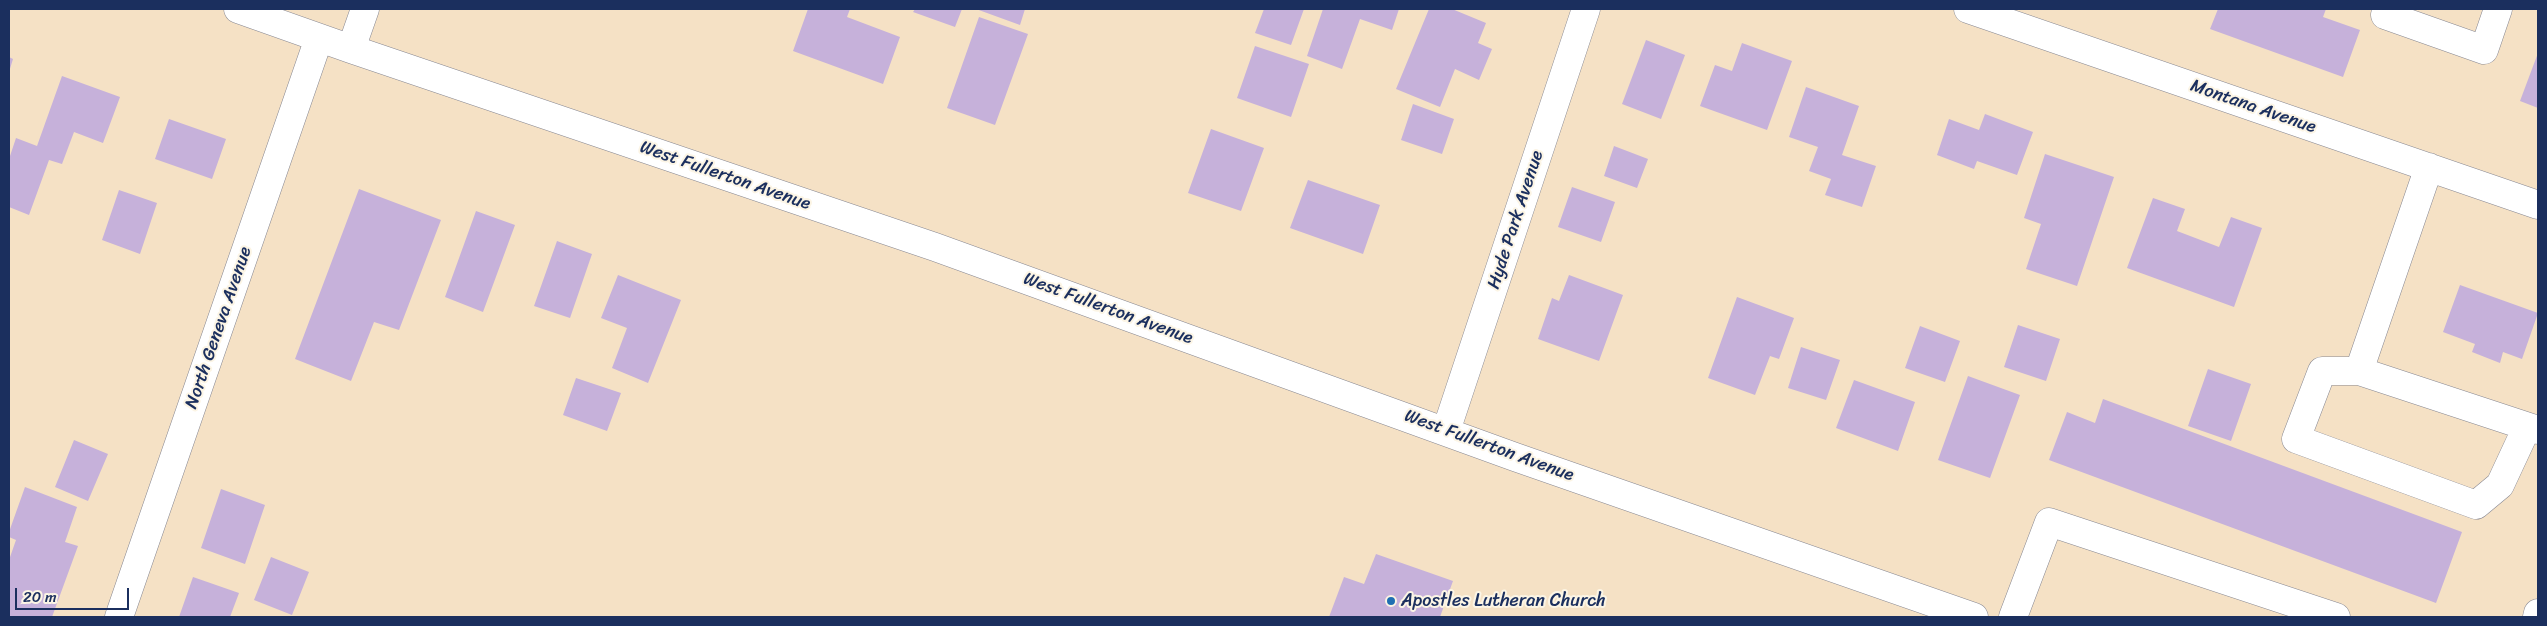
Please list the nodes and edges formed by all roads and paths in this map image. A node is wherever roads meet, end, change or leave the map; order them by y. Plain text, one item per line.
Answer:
1 (238, 9) edge
2 (365, 9) edge
3 (1586, 9) edge
4 (1968, 9) edge
5 (2387, 9) edge
6 (2498, 9) edge
7 (320, 38) junction
8 (351, 49) junction
9 (2429, 167) junction
10 (2538, 205) edge
11 (2359, 371) junction
12 (2533, 429) edge
13 (1446, 431) junction
14 (2538, 613) edge
15 (119, 617) edge
16 (1974, 617) edge
17 (2013, 617) edge
18 (2336, 617) edge
19 (2537, 617) edge

1 - 7 street, West Fullerton Avenue
2 - 8 street
3 - 13 street, Hyde Park Avenue
4 - 9 street, Montana Avenue
5 - 6 street
7 - 8 street, West Fullerton Avenue
7 - 15 street, North Geneva Avenue
8 - 13 street, West Fullerton Avenue
9 - 10 street, Montana Avenue
9 - 11 street
11 - 12 street
11 - 12 street
13 - 16 street, West Fullerton Avenue
14 - 19 street
17 - 18 street

